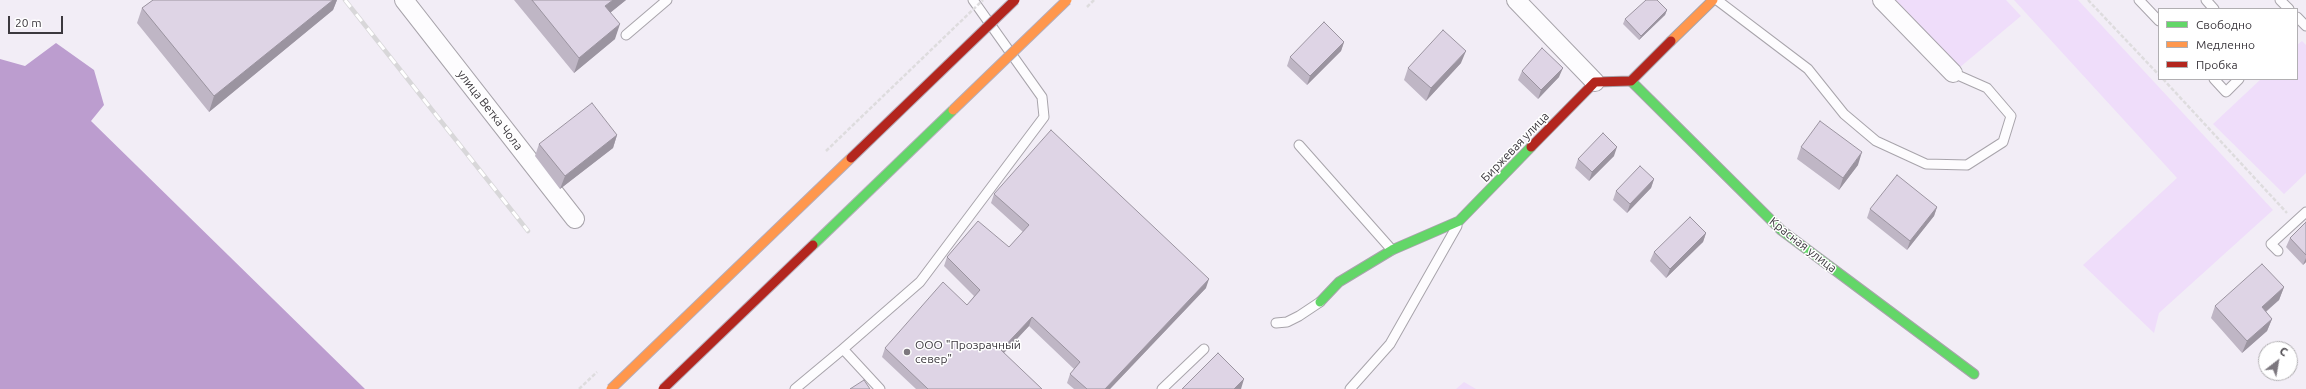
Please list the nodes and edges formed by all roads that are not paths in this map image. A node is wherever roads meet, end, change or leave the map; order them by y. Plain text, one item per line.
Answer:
1 (404, 0) edge
2 (666, 0) edge
3 (973, 0) edge
4 (1015, 0) edge
5 (1067, 0) edge
6 (1516, 0) edge
7 (1713, 0) edge
8 (1716, 0) edge
9 (1882, 0) edge
10 (2139, 0) edge
11 (2206, 0) edge
12 (2280, 0) edge
13 (2213, 8) edge
14 (2288, 8) edge
15 (2300, 19) edge
16 (2158, 20) edge
17 (2306, 26) edge
18 (626, 35) dead end
19 (1953, 73) joint
20 (2215, 80) edge
21 (2238, 80) edge
22 (1631, 81) junction
23 (1595, 82) junction
24 (1299, 145) dead end
25 (2306, 212) edge
26 (575, 219) dead end
27 (1459, 222) junction
28 (1392, 250) junction
29 (2278, 251) dead end
30 (1320, 302) joint
31 (1276, 323) dead end
32 (843, 349) junction
33 (1204, 349) dead end
34 (1974, 374) dead end
35 (611, 389) edge
36 (663, 389) edge
37 (795, 389) edge
38 (880, 389) edge
39 (1162, 389) edge
40 (1350, 389) edge

1 - 26 street, улица Ветка Чола
2 - 18 lane
3 - 32 lane
4 - 35 main road, bridge
5 - 36 main road, bridge
6 - 23 street
7 - 22 main road
8 - 19 lane
9 - 19 street
10 - 16 lane
11 - 13 lane
12 - 14 lane
15 - 17 lane
20 - 21 lane
22 - 23 main road
22 - 34 main road, Красная улица
23 - 27 main road, Биржевая улица
24 - 28 lane
25 - 29 lane
27 - 28 main road, Биржевая улица
27 - 40 lane
28 - 30 main road, Биржевая улица
30 - 31 lane
32 - 37 lane
32 - 38 lane
33 - 39 lane

